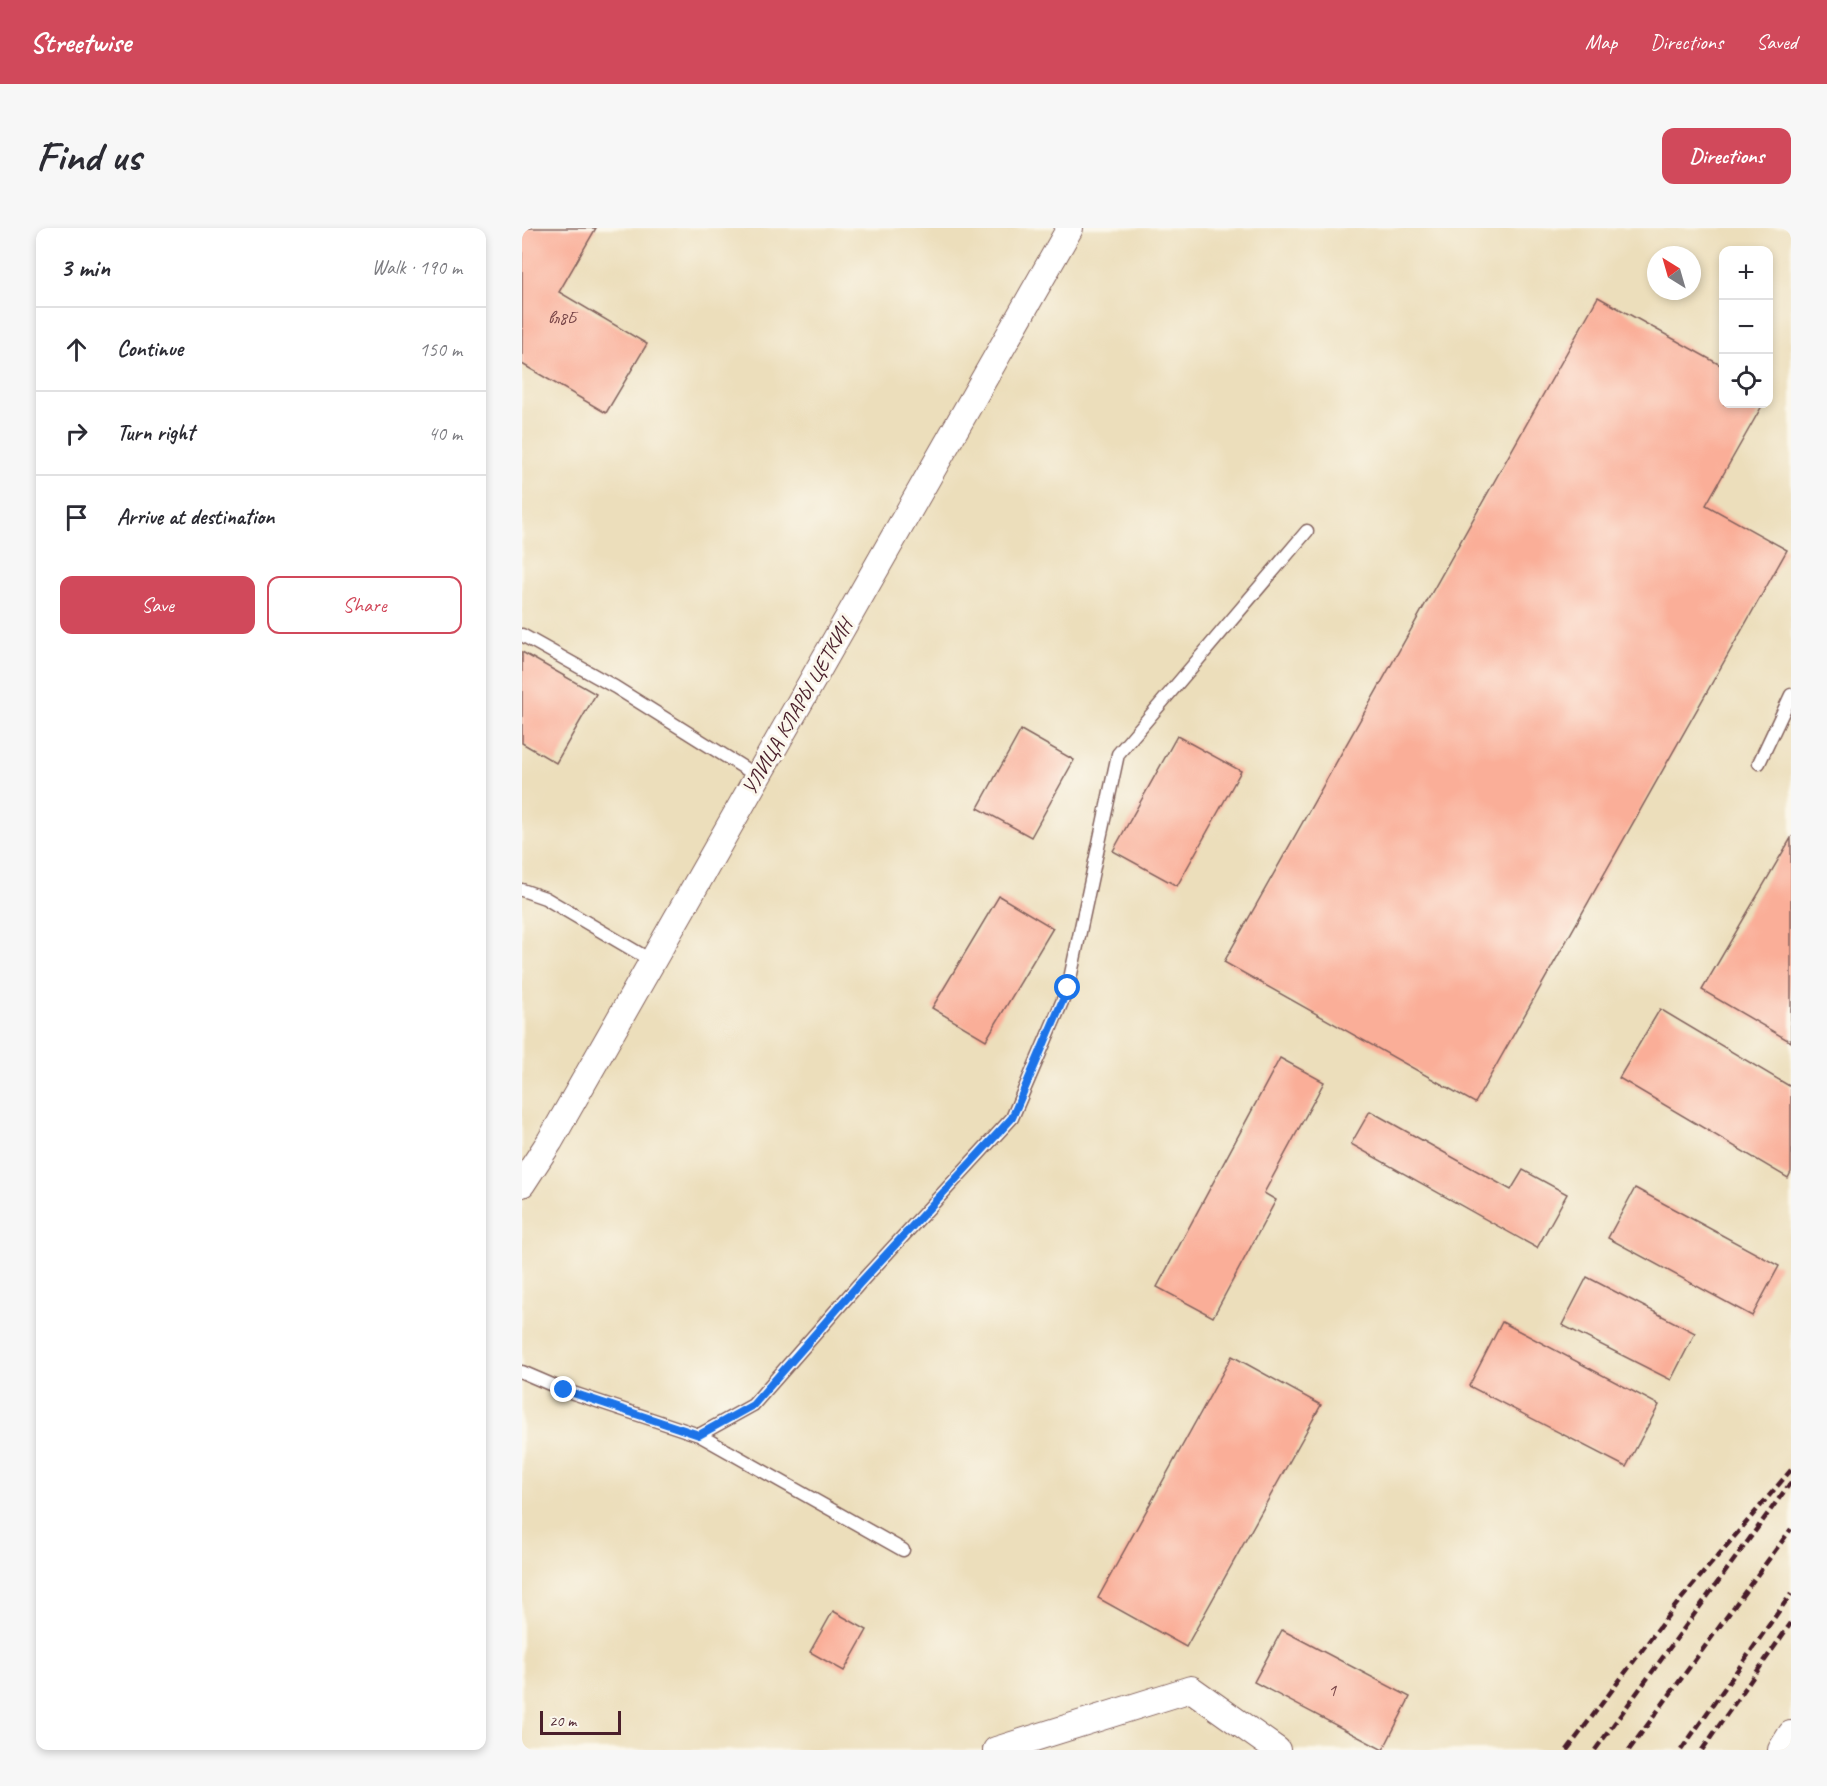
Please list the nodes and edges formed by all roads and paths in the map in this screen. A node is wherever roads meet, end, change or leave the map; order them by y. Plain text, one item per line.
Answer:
1 (1070, 228) edge
2 (1307, 531) dead end
3 (522, 635) edge
4 (1791, 695) edge
5 (1759, 763) dead end
6 (757, 776) junction
7 (522, 890) edge
8 (652, 961) junction
9 (522, 1184) edge
10 (522, 1372) edge
11 (699, 1435) junction
12 (903, 1550) dead end
13 (1791, 1734) edge
14 (996, 1750) edge
15 (1277, 1750) edge
16 (1781, 1750) edge

1 - 6 street, УЛИЦА КЛАРЫ ЦЕТКИН
2 - 11 lane
3 - 6 lane
4 - 5 lane
6 - 8 street, УЛИЦА КЛАРЫ ЦЕТКИН
7 - 8 lane
8 - 9 street, УЛИЦА КЛАРЫ ЦЕТКИН
10 - 11 lane
11 - 12 lane
13 - 16 street
14 - 15 street

